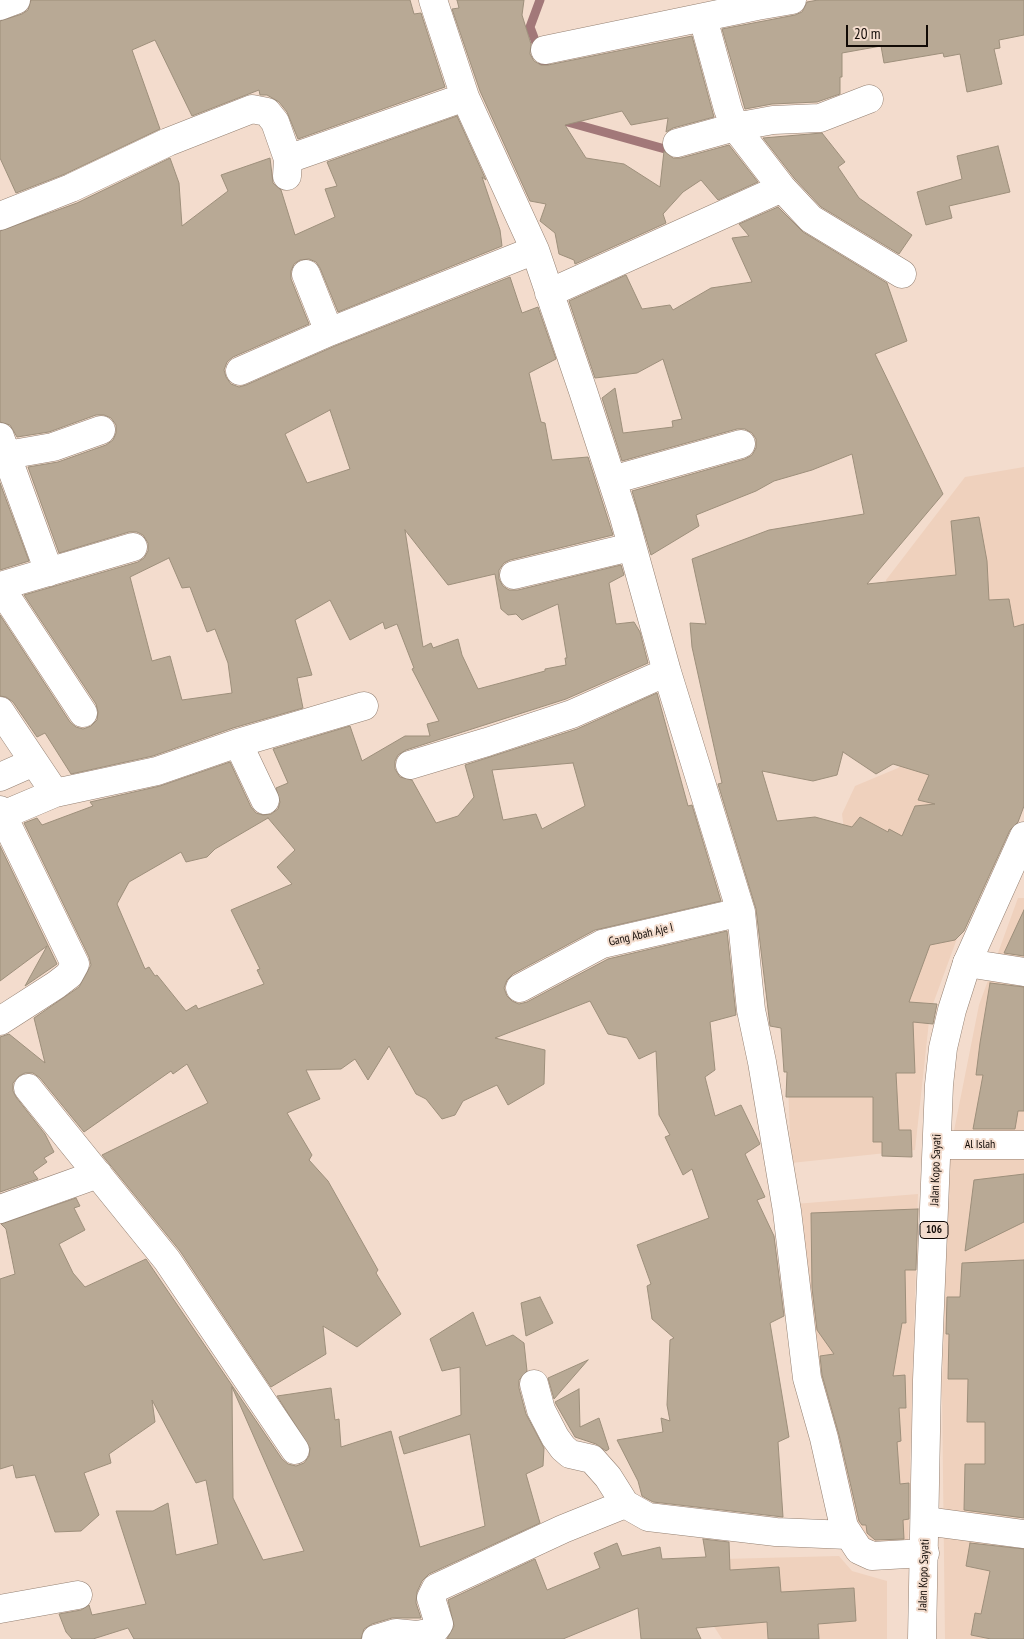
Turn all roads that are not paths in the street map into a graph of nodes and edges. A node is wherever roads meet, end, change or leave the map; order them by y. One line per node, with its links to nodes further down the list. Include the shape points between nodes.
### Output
1 (16, 0): 5 (street)
2 (433, 0): 8 (street)
3 (792, 0): 4 (street)
4 (757, 3): 6 (street)
5 (0, 6)
6 (703, 18): 7 (street); 10 (street)
7 (546, 50)
8 (465, 97): 13 (street, via 287,168 272,116 261,109 252,109); 14 (street)
9 (869, 99): 10 (street, via 820,118)
10 (735, 126): 11 (street); 12 (street)
11 (677, 143)
12 (782, 188): 16 (street, via 811,219); 17 (street)
13 (0, 216)
14 (535, 250): 17 (street); 18 (street)
15 (306, 274): 18 (street)
16 (902, 274)
17 (549, 293): 23 (street)
18 (329, 332): 19 (street)
19 (240, 371)
20 (101, 430): 22 (street, via 53,447)
21 (741, 444): 23 (street)
22 (3, 446): 26 (street)
23 (612, 480): 25 (street)
24 (133, 547): 26 (street)
25 (631, 547): 27 (street); 29 (street)
26 (49, 572): 28 (street)
27 (514, 575)
28 (0, 587): 32 (street)
29 (667, 672): 35 (street, via 572,714); 41 (street)
30 (364, 706): 33 (street)
31 (0, 711): 34 (street)
32 (83, 713)
33 (238, 743): 37 (street, via 157,771); 38 (street)
34 (34, 762): 36 (street); 37 (street)
35 (410, 765)
36 (0, 777)
37 (55, 792): 39 (street)
38 (265, 800)
39 (2, 813): 45 (street, via 75,964 69,975 56,985)
40 (1024, 836): 42 (street, Jalan Kopo Sayati / 106)
41 (741, 912): 44 (street, Gang Abah Aje I, via 602,944); 56 (street, via 751,1010 788,1211 807,1378)
42 (967, 963): 43 (street); 47 (street, Jalan Kopo Sayati / 106, via 943,1048)
43 (1024, 972)
44 (520, 988)
45 (0, 1021)
46 (28, 1088): 49 (street)
47 (936, 1145): 48 (street, Al Islah); 54 (street, Jalan Kopo Sayati / 106, via 927,1380)
48 (1024, 1145)
49 (98, 1174): 50 (street); 52 (street, via 166,1260)
50 (0, 1209)
51 (534, 1384): 53 (street, via 541,1410 554,1437 570,1454 592,1459)
52 (296, 1450)
53 (626, 1504): 56 (street, via 648,1516 686,1522 776,1532); 60 (street, via 563,1529 436,1588 431,1598 439,1624 433,1632)
54 (926, 1521): 55 (street); 57 (street, Jalan Kopo Sayati / 106)
55 (1024, 1534)
56 (848, 1535): 57 (street, via 859,1550 872,1556)
57 (925, 1553): 62 (street, Jalan Kopo Sayati / 106)
58 (78, 1595): 59 (street)
59 (0, 1609)
60 (417, 1637): 61 (street, via 396,1633)
61 (376, 1639)
62 (922, 1639)

